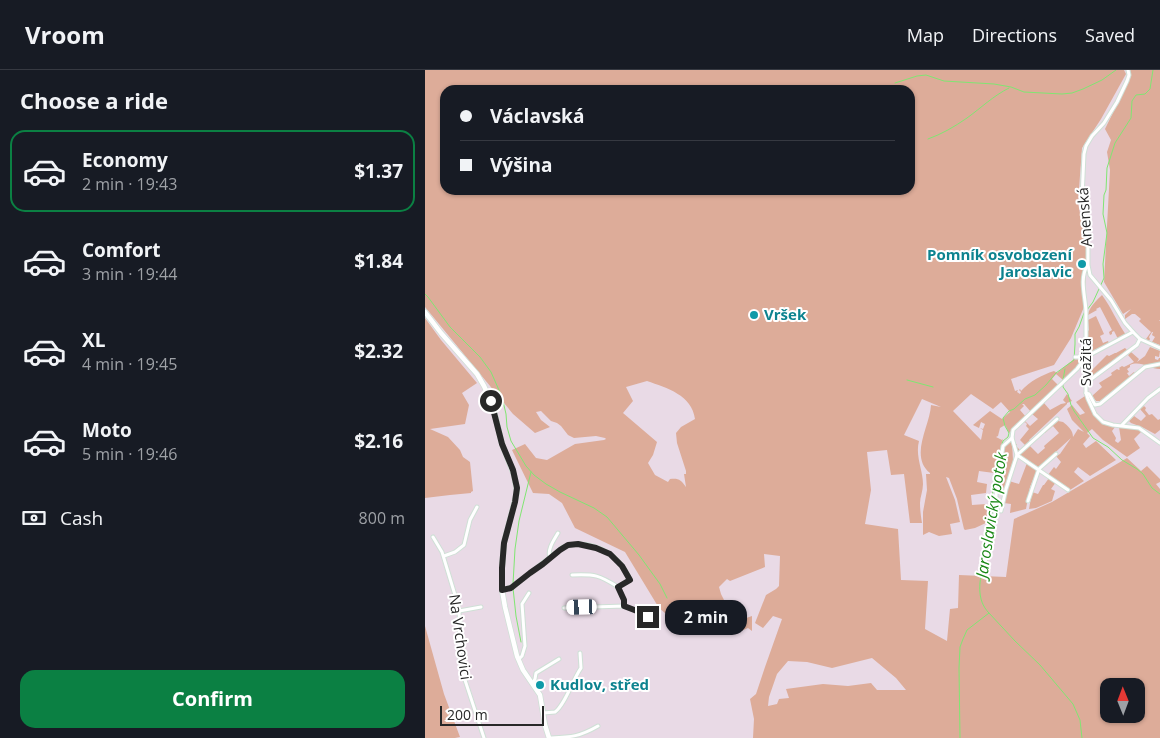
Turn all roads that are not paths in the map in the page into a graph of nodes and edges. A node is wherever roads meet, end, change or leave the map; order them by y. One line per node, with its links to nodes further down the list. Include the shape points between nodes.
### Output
1 (1128, 70): 2 (street, Anenská, via 1127,81 1084,154 1083,198)
2 (1088, 265): 4 (street, Anenská, via 1090,275); 8 (street, Svažitá, via 1083,283)
3 (425, 312): 31 (street, via 482,382 513,470 517,488 504,543)
4 (1133, 332): 5 (street, Anenská); 8 (street)
5 (1140, 340): 6 (street, Anenská); 10 (street)
6 (1160, 348)
7 (1075, 357): 8 (street)
8 (1086, 357): 10 (street, Svažitá); 15 (street, via 1013,430)
9 (1160, 364): 12 (street, via 1145,367 1100,404 1095,405)
10 (1086, 383): 12 (street, Svažitá)
11 (1160, 389): 14 (street)
12 (1086, 393): 14 (street, Svažitá, via 1095,414 1103,422)
13 (1057, 419): 18 (street)
14 (1122, 426): 16 (street, Svažitá, via 1139,428)
15 (1012, 438): 18 (street); 28 (street, via 1003,446 996,511)
16 (1160, 443)
17 (1056, 454): 19 (street)
18 (1017, 455): 19 (street); 23 (street)
19 (1039, 469): 20 (street); 21 (street)
20 (1068, 490)
21 (1028, 501)
22 (477, 507): 26 (street, via 470,520 465,545)
23 (1001, 511)
24 (558, 532): 27 (street, via 549,552)
25 (433, 537): 26 (street, Na Vrchovici)
26 (443, 556): 36 (street, Na Vrchovici)
27 (550, 558): 30 (street, via 563,547 573,544 585,544 604,551 618,561 630,580); 31 (street, via 511,588)
28 (985, 564)
29 (573, 575): 30 (street, via 601,576)
30 (618, 587): 33 (street)
31 (502, 590): 40 (street)
32 (529, 593): 40 (street, via 522,604 525,646)
33 (624, 606): 35 (street); 37 (street)
34 (481, 607): 36 (street)
35 (564, 608)
36 (459, 611): 44 (street, Na Vrchovici, via 463,677)
37 (648, 617)
38 (580, 653): 42 (street, via 581,668 559,710)
39 (559, 659): 41 (street, via 536,673)
40 (518, 660): 41 (street)
41 (533, 683): 42 (street, via 540,695)
42 (543, 714): 45 (street)
43 (598, 726): 45 (street, via 578,736)
44 (484, 738)
45 (549, 738)

